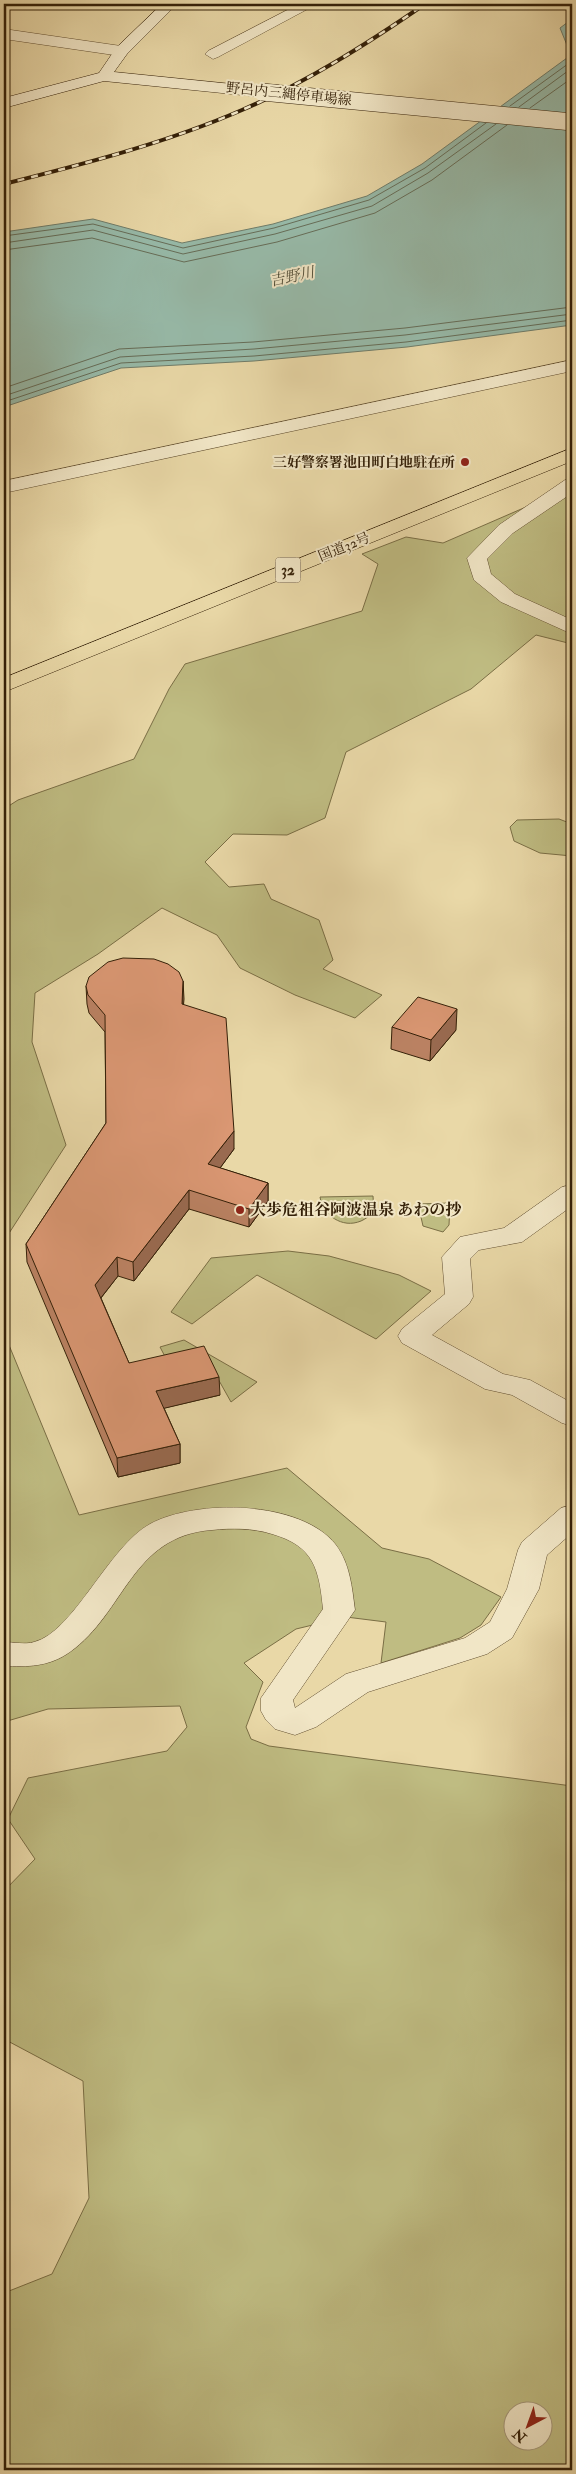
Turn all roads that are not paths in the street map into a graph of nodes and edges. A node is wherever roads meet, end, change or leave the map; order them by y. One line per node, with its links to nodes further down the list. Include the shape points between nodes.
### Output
1 (170, 4): 4 (street)
2 (310, 4): 5 (street)
3 (4, 34): 4 (street)
4 (122, 51): 6 (street)
5 (213, 54)
6 (104, 76): 7 (street); 8 (street, 野呂内三縄停車場線, bridge)
7 (4, 102)
8 (572, 122)
9 (572, 365): 12 (street)
10 (572, 454): 14 (highway, 国道32号 / 32)
11 (572, 484): 13 (street, via 506,529 477,558 481,576 508,598)
12 (4, 487)
13 (572, 628)
14 (4, 686)
15 (572, 1193): 16 (street, via 512,1236 470,1243 456,1257 458,1297 412,1336 495,1382 520,1387)
16 (572, 1416)
17 (572, 1516): 18 (street, via 532,1550 523,1589 501,1630 476,1646 357,1683 295,1723 286,1720 278,1711 276,1698 340,1610 336,1577 324,1552 304,1534 270,1521 196,1521 161,1531 138,1550 67,1638 41,1653)
18 (4, 1654)

